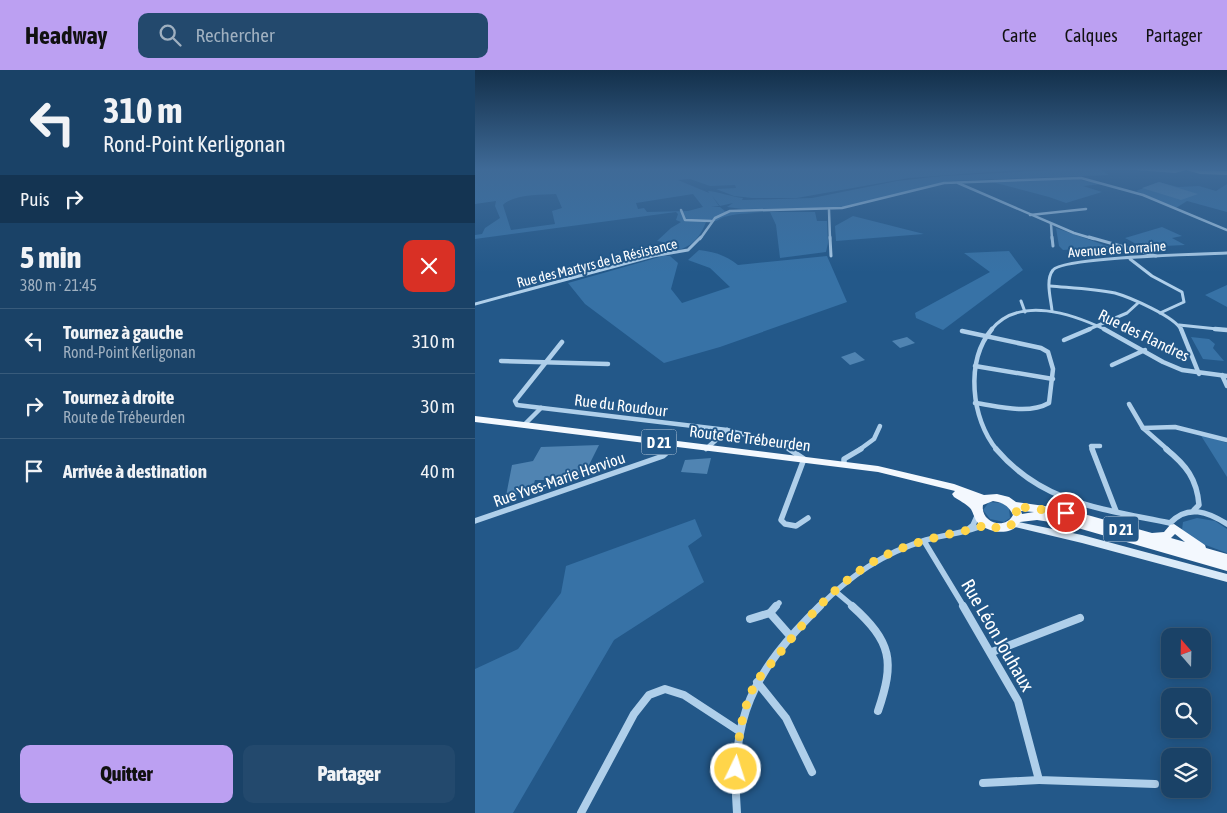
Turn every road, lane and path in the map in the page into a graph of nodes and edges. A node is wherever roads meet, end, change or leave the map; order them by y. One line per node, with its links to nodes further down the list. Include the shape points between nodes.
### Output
1 (870, 203): 6 (street)
2 (1004, 203): 7 (street)
3 (1161, 203): 10 (street)
4 (1086, 209): 7 (street)
5 (681, 210): 8 (street, via 685,220)
6 (829, 210): 8 (street, via 736,210); 14 (street)
7 (1030, 215): 9 (street)
8 (711, 221): 21 (street, Rue des Martyrs de la Résistance, via 697,243 688,250 653,256)
9 (1051, 224): 11 (street); 12 (street)
10 (1227, 230)
11 (1053, 246)
12 (1145, 253): 15 (street); 16 (street)
13 (1227, 253): 15 (street, Avenue de Lorraine)
14 (831, 256)
15 (1161, 257): 16 (street, Avenue de Lorraine)
16 (1149, 258): 17 (street, Avenue de Lorraine)
17 (1129, 259): 18 (street, Avenue de Lorraine, via 1061,264 1050,272); 24 (street, via 1182,292 1184,302)
18 (1050, 286): 20 (street, via 1103,291); 22 (street, Avenue de Lorraine)
19 (1021, 301): 23 (street)
20 (1138, 303): 24 (street); 25 (street, via 1127,313)
21 (475, 304)
22 (1052, 311): 23 (street, Rue des Flandres); 25 (street, Rue des Flandres)
23 (1025, 312): 29 (street, Rue des Flandres, via 1004,319 989,329)
24 (1161, 313): 26 (street)
25 (1097, 325): 30 (street); 32 (street, Rue des Flandres)
26 (1179, 325): 27 (street); 38 (street)
27 (1227, 330)
28 (962, 331): 29 (street)
29 (986, 336): 37 (street); 40 (street, via 1048,352)
30 (1063, 340)
31 (563, 342): 34 (street, Rue du Roudour)
32 (1145, 350): 36 (street); 38 (street, Rue des Flandres, via 1182,370)
33 (501, 361): 34 (street)
34 (546, 362): 35 (street); 44 (street, Rue du Roudour, via 515,401 517,405)
35 (608, 364)
36 (1112, 365)
37 (975, 366): 40 (street); 42 (street)
38 (1199, 374): 39 (street, Rue des Flandres)
39 (1225, 376): 41 (street)
40 (1053, 379): 42 (street, via 1049,403 1045,407)
41 (1227, 386)
42 (975, 403): 60 (street, via 999,456 1022,477 1050,493)
43 (1129, 404): 48 (street)
44 (541, 408): 46 (street); 49 (street, Rue du Roudour)
45 (475, 419): 46 (main road, Route de Trébeurden / D 21)
46 (524, 425): 51 (main road, Route de Trébeurden / D 21)
47 (880, 426): 55 (street, via 874,439 844,460)
48 (1143, 428): 50 (street, via 1155,425 1196,429); 58 (street, via 1181,459 1186,467 1200,491 1199,506)
49 (727, 430): 53 (street); 54 (street, Rue du Roudour, via 784,448)
50 (1227, 440)
51 (677, 444): 53 (main road, Route de Trébeurden / D 21); 62 (street, Rue Yves-Marie Herviou, via 663,456)
52 (1100, 446): 60 (street, via 1091,446)
53 (706, 449): 54 (main road, Route de Trébeurden / D 21)
54 (804, 459): 55 (main road, Route de Trébeurden / D 21); 61 (street, via 781,520 796,526)
55 (844, 464): 56 (main road, Route de Trébeurden / D 21, via 911,476 954,487); 59 (main road, Route de Trébeurden / D 21, via 949,490 965,498)
56 (983, 499): 57 (main road, via 1001,498); 59 (main road)
57 (1015, 506): 63 (main road); 68 (main road, D 21, via 1066,513)
58 (1194, 510): 65 (street, via 1204,511); 66 (street, via 1173,518)
59 (977, 511): 64 (main road); 67 (street, via 973,524)
60 (1116, 511): 66 (street)
61 (808, 518)
62 (475, 521)
63 (1016, 521): 64 (main road, via 1003,528); 71 (main road, D 21, via 1037,516 1064,520); 72 (main road)
64 (986, 524): 67 (street)
65 (1227, 524)
66 (1172, 525): 68 (main road, via 1166,536); 70 (main road, via 1201,548)
67 (967, 530): 69 (street)
68 (1141, 534): 70 (main road, D 21)
69 (924, 541): 73 (street, via 879,559); 79 (street, Rue Léon Jouhaux)
70 (1227, 558)
71 (1227, 566)
72 (1227, 578)
73 (835, 591): 78 (street); 81 (street, via 867,619 886,647 889,672)
74 (779, 603): 75 (street)
75 (770, 613): 77 (street); 78 (street)
76 (1080, 618): 79 (street)
77 (750, 619)
78 (792, 638): 80 (street)
79 (992, 652): 84 (street, Rue Léon Jouhaux, via 1018,701)
80 (757, 682): 82 (street); 83 (street, via 786,718)
81 (878, 711)
82 (739, 731): 87 (street, via 684,695 665,689 649,695 634,714); 88 (street, via 735,788)
83 (812, 772)
84 (1039, 780): 85 (street); 86 (street)
85 (983, 783)
86 (1155, 784)
87 (581, 813)
88 (737, 813)

